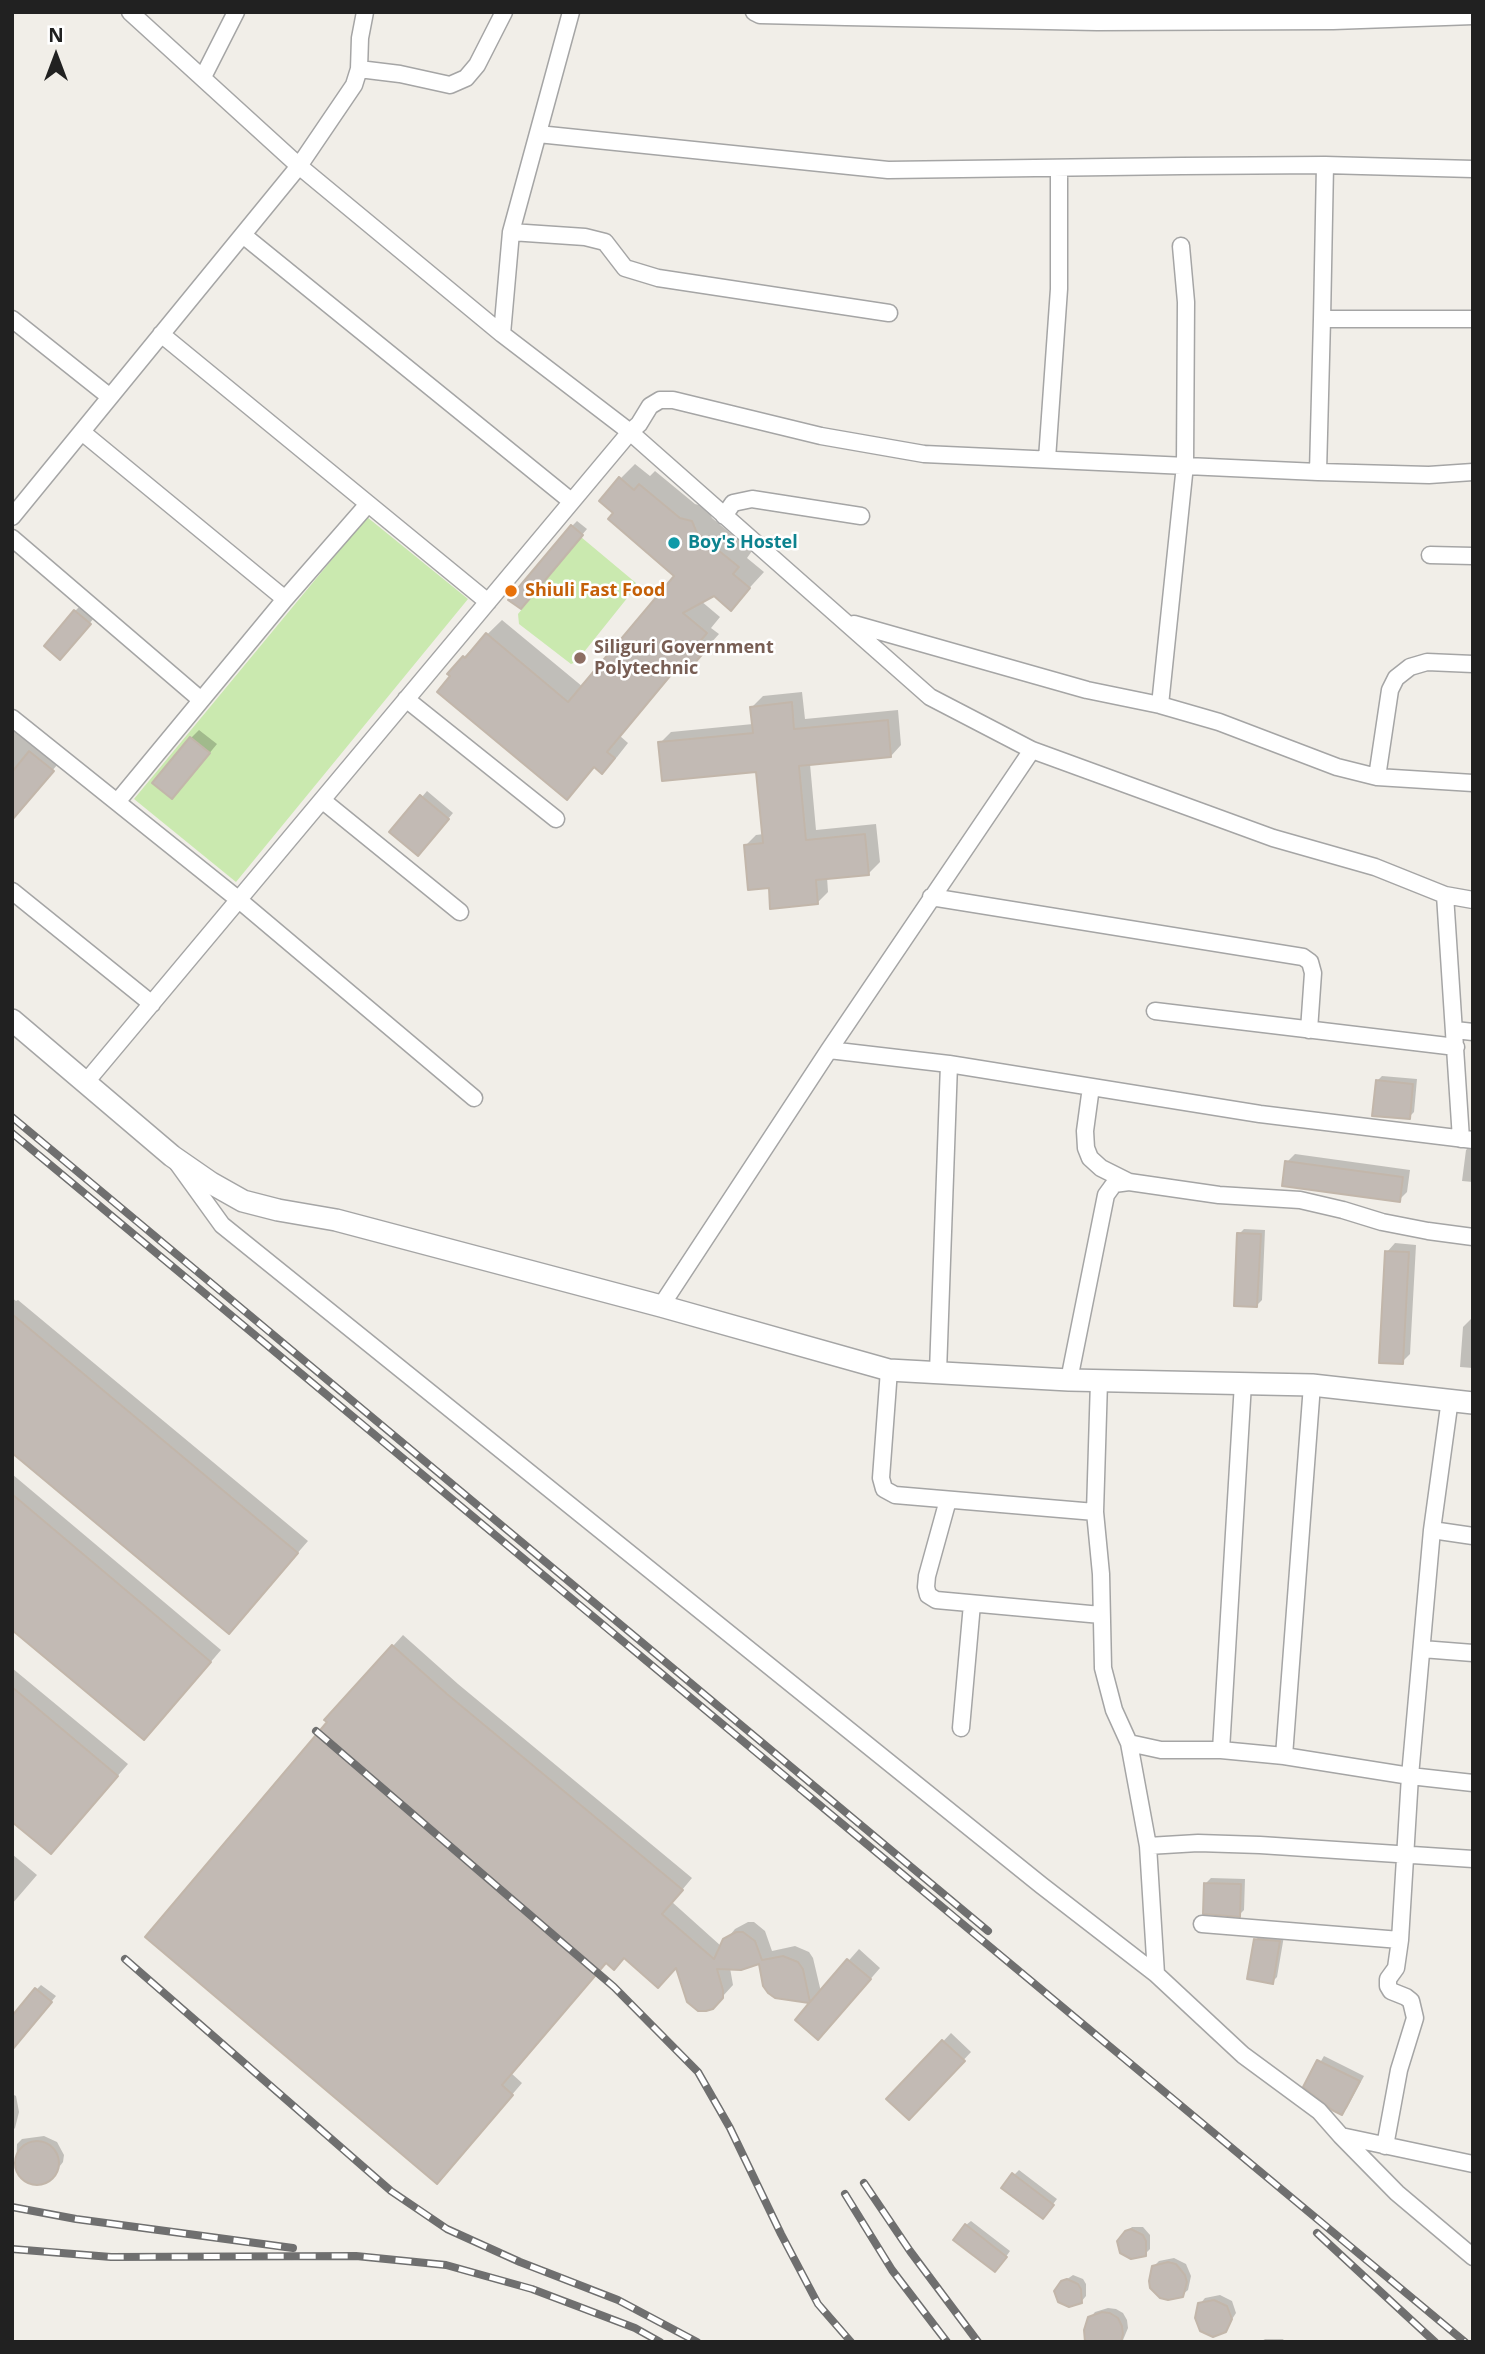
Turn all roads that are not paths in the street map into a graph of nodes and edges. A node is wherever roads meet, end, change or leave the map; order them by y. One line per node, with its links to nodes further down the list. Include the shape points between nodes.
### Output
1 (130, 12): 10 (street)
2 (236, 12): 10 (street)
3 (365, 12): 9 (street)
4 (504, 12): 9 (street, via 477,65 466,78 450,85)
5 (571, 12): 11 (street)
6 (754, 12): 7 (street)
7 (846, 15): 8 (street, via 1125,22)
8 (1473, 16)
9 (359, 69): 13 (street, via 354,85)
10 (202, 77): 13 (street)
11 (538, 134): 14 (street, via 888,170); 16 (street)
12 (1325, 165): 14 (street); 15 (street); 22 (street)
13 (299, 166): 17 (street); 24 (street)
14 (1059, 169): 28 (street, via 1059,289)
15 (1473, 169)
16 (511, 232): 19 (street, via 605,242 625,268 658,278); 24 (street)
17 (243, 234): 23 (street); 33 (street)
18 (1181, 246): 29 (street, via 1186,302)
19 (889, 313)
20 (12, 319): 25 (street)
21 (1473, 319): 22 (street)
22 (1322, 320): 30 (street)
23 (162, 334): 25 (street); 32 (street)
24 (502, 334): 27 (street)
25 (110, 397): 26 (street)
26 (82, 432): 36 (street); 40 (street)
27 (630, 432): 28 (street, via 650,406 673,400 821,436 924,454); 33 (street); 34 (street)
28 (1047, 459): 29 (street)
29 (1185, 465): 30 (street); 46 (street)
30 (1318, 472): 31 (street)
31 (1473, 472)
32 (368, 504): 40 (street); 41 (street)
33 (572, 508): 41 (street)
34 (724, 516): 35 (street, via 733,503 752,499); 42 (street)
35 (861, 516)
36 (12, 517)
37 (12, 538): 45 (street)
38 (1430, 555): 39 (street)
39 (1473, 556)
40 (285, 599): 45 (street)
41 (487, 610): 44 (street)
42 (848, 623): 46 (street, via 1087,690); 48 (street, via 930,696)
43 (1473, 664): 49 (street, via 1427,662 1409,667 1396,678 1390,690)
44 (407, 699): 51 (street); 53 (street)
45 (201, 700): 52 (street)
46 (1160, 705): 49 (street)
47 (12, 718): 52 (street)
48 (1032, 750): 55 (street); 56 (street)
49 (1377, 777): 50 (street)
50 (1473, 783)
51 (322, 800): 57 (street); 59 (street)
52 (117, 802): 57 (street)
53 (556, 819)
54 (12, 891): 60 (street)
55 (1445, 895): 58 (street); 64 (street)
56 (930, 897): 63 (street, via 1303,957 1313,973); 67 (street)
57 (239, 900): 60 (street); 71 (street)
58 (1473, 900)
59 (460, 912)
60 (152, 1004): 69 (street)
61 (1155, 1011): 63 (street)
62 (12, 1020): 69 (street)
63 (1309, 1030): 66 (street)
64 (1455, 1030): 65 (street); 66 (street)
65 (1473, 1032)
66 (1456, 1047): 72 (street)
67 (829, 1050): 68 (street); 76 (street)
68 (949, 1064): 70 (street); 78 (street)
69 (86, 1082): 73 (street)
70 (1091, 1087): 72 (street, via 1260,1114); 74 (street, via 1085,1131 1090,1158)
71 (474, 1098)
72 (1467, 1139)
73 (172, 1156): 76 (street, via 243,1200 336,1220); 104 (street, via 222,1225)
74 (1129, 1182): 75 (street, via 1219,1195 1300,1200 1382,1222); 79 (street, via 1114,1184 1106,1195)
75 (1473, 1237)
76 (662, 1307): 77 (street)
77 (889, 1370): 78 (street); 85 (street, via 880,1478 884,1489 895,1495)
78 (938, 1372): 79 (street)
79 (1069, 1380): 80 (street)
80 (1099, 1381): 81 (street); 86 (street)
81 (1243, 1383): 82 (street); 95 (street)
82 (1312, 1385): 83 (street); 96 (street)
83 (1450, 1399): 84 (street); 87 (street)
84 (1473, 1403)
85 (948, 1500): 86 (street); 89 (street, via 926,1587 936,1600)
86 (1095, 1512): 90 (street)
87 (1432, 1530): 88 (street); 91 (street)
88 (1473, 1536)
89 (972, 1604): 90 (street); 93 (street)
90 (1101, 1615): 94 (street, via 1103,1668)
91 (1422, 1649): 92 (street); 97 (street)
92 (1473, 1653)
93 (961, 1728)
94 (1129, 1743): 95 (street, via 1161,1750); 99 (street)
95 (1221, 1750): 96 (street)
96 (1284, 1756): 97 (street)
97 (1410, 1776): 98 (street); 100 (street)
98 (1473, 1783)
99 (1148, 1846): 100 (street, via 1198,1843); 104 (street)
100 (1405, 1854): 101 (street); 103 (street)
101 (1473, 1859)
102 (1202, 1924): 103 (street)
103 (1400, 1940): 106 (street, via 1388,1986 1411,2001 1415,2018 1399,2070)
104 (1156, 1974): 105 (street, via 1243,2055 1319,2111)
105 (1341, 2136): 106 (street); 108 (street)
106 (1385, 2146): 107 (street)
107 (1473, 2164)
108 (1473, 2258)

